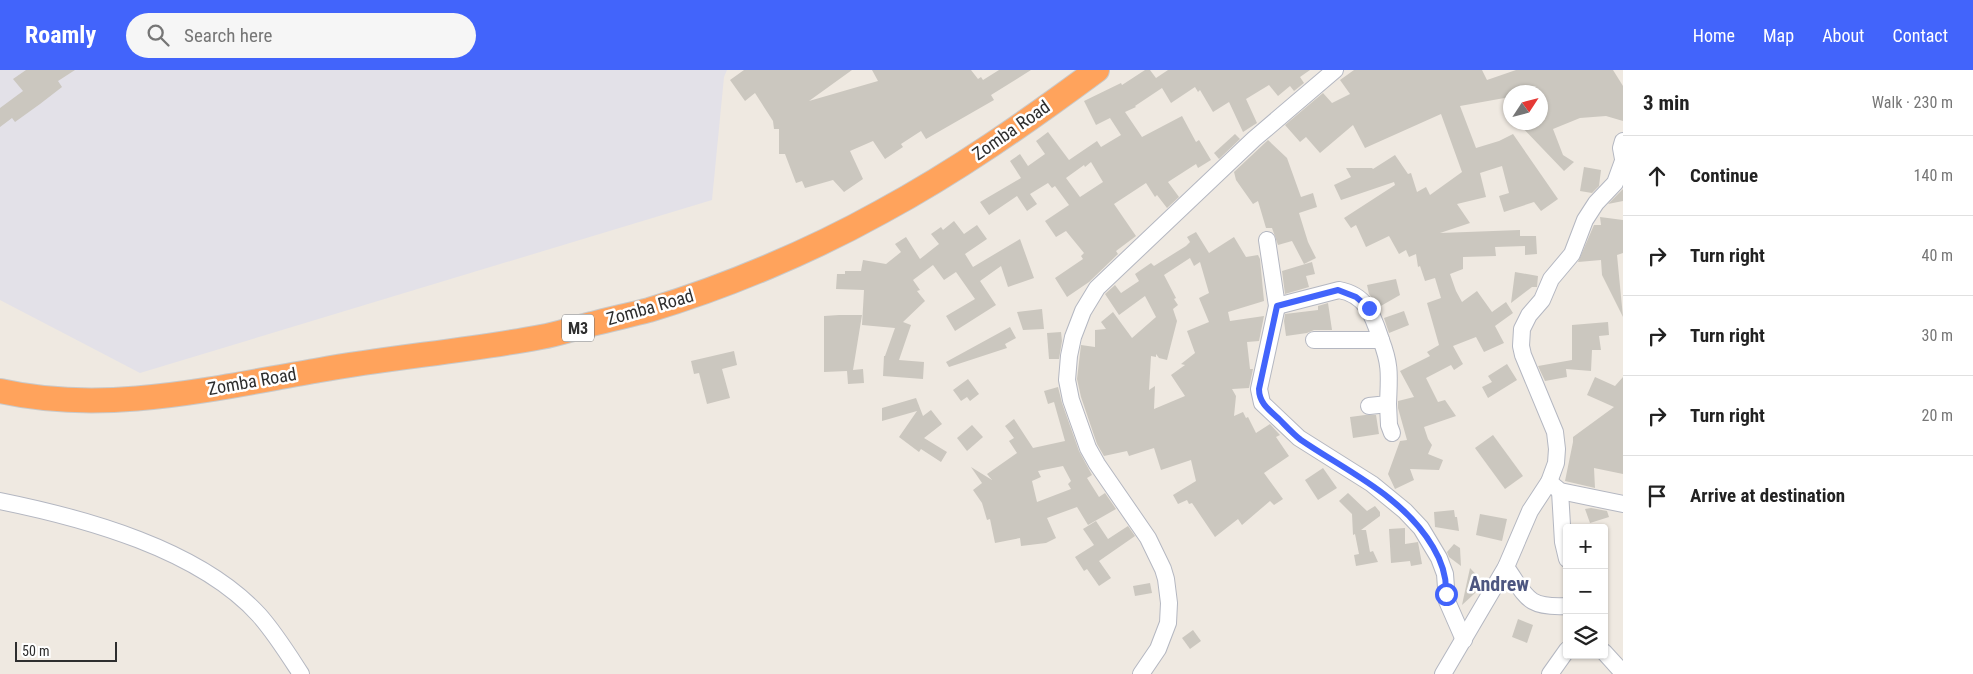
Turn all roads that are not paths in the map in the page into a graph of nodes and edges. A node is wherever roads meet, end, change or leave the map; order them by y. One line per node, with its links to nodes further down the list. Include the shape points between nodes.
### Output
1 (1097, 70): 9 (highway, Zomba Road / M3, via 978,154 879,214 732,281 650,310 542,337 153,398 75,401)
2 (1335, 70): 24 (street, via 1254,139 1098,288 1083,311 1074,336 1067,380 1083,435 1097,464 1148,538 1167,585 1168,624 1158,649)
3 (1623, 141): 4 (street)
4 (1623, 160): 13 (street, via 1615,183 1585,220 1572,254 1551,279 1542,300 1522,329 1520,346 1555,432 1558,449)
5 (1267, 240): 6 (street)
6 (1277, 306): 8 (street, via 1343,291 1369,308); 19 (street, via 1259,389 1262,403 1299,438 1372,484 1421,528 1439,558 1445,574 1447,601)
7 (1314, 340): 8 (street)
8 (1381, 340): 10 (street, via 1390,374)
9 (0, 391)
10 (1388, 404): 11 (street); 12 (street)
11 (1369, 406)
12 (1392, 433)
13 (1555, 486): 15 (street); 16 (street); 17 (street, via 1530,511)
14 (0, 501): 23 (street, via 105,528 203,571 258,614)
15 (1621, 501)
16 (1563, 542)
17 (1506, 567): 18 (street, via 1527,598 1547,607); 19 (street)
18 (1563, 606)
19 (1464, 640): 25 (street)
20 (1563, 656): 26 (street)
21 (1608, 656): 22 (street)
22 (1623, 673)
23 (301, 674)
24 (1141, 674)
25 (1443, 674)
26 (1550, 674)

